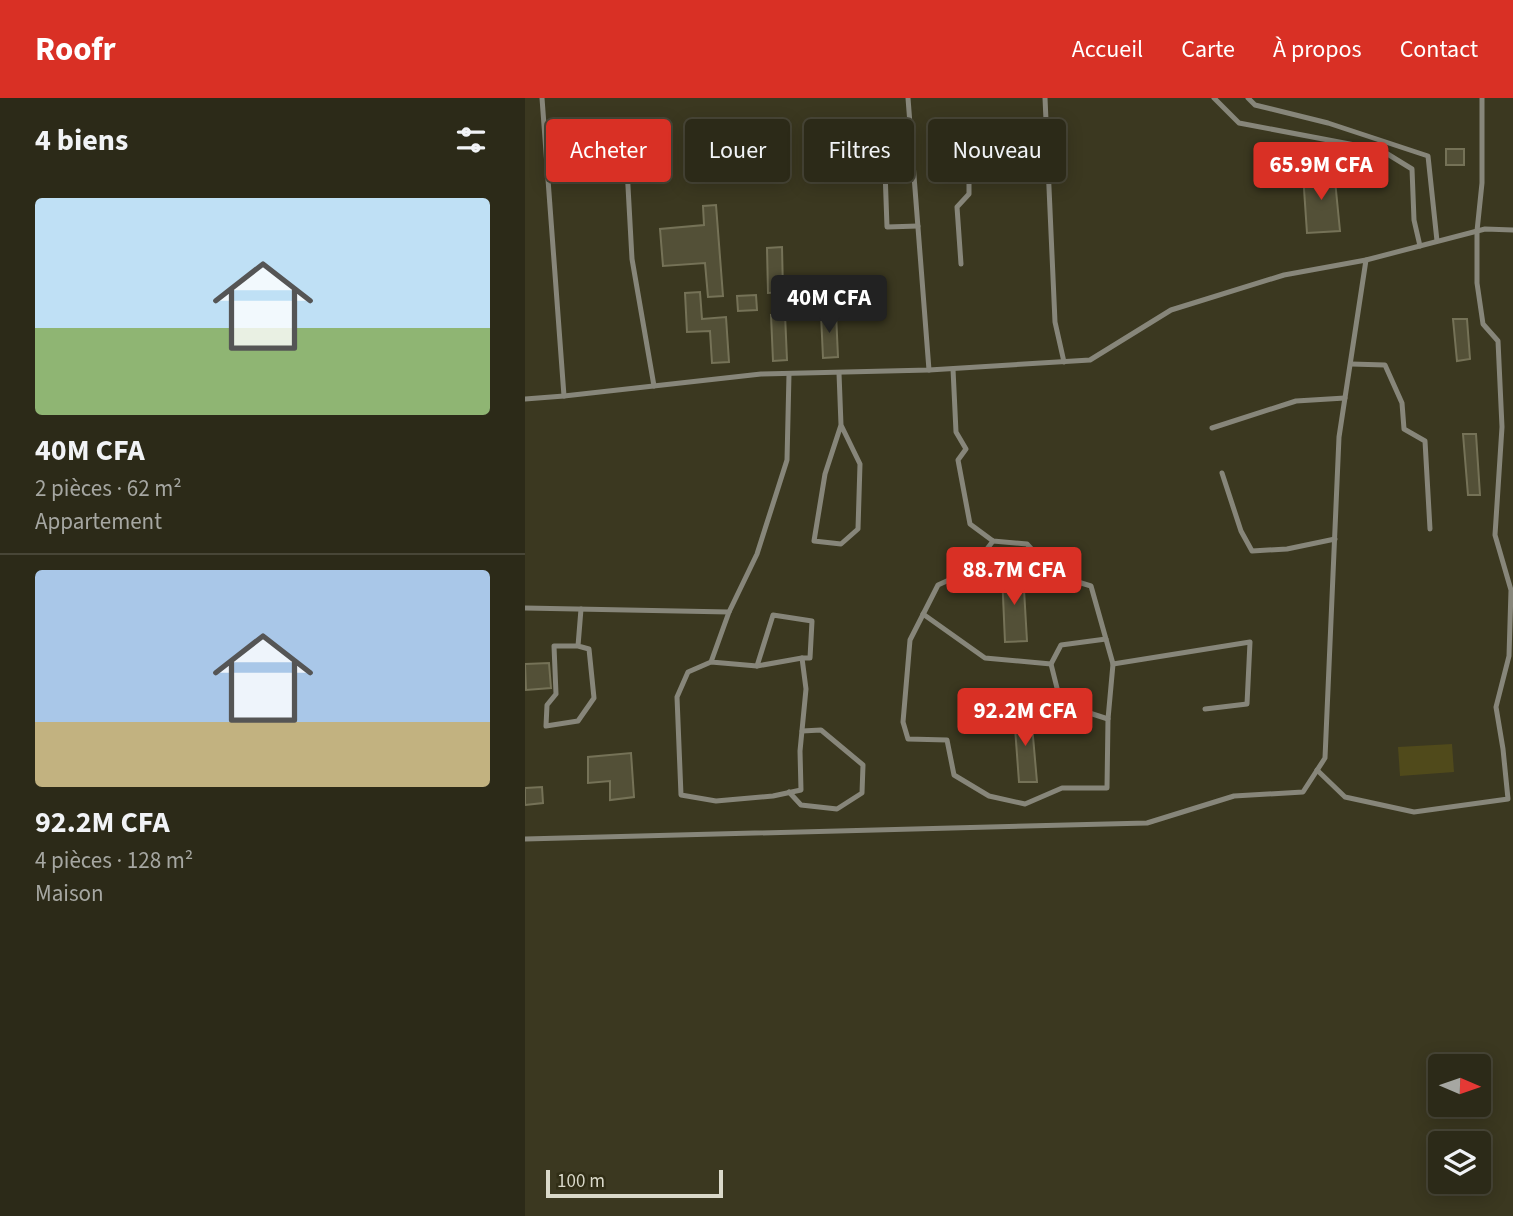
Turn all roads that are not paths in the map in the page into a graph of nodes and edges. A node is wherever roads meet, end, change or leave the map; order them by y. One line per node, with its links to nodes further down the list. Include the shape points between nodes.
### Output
1 (542, 98): 26 (lane)
2 (908, 98): 12 (lane)
3 (1045, 98): 7 (lane)
4 (1214, 98): 16 (lane, via 1239,123 1381,150 1412,169)
5 (1248, 98): 15 (lane, via 1255,106 1328,122 1428,156)
6 (1482, 98): 14 (lane)
7 (1046, 119)
8 (628, 182): 25 (lane, via 632,259)
9 (885, 182): 12 (lane, via 887,228)
10 (969, 182): 18 (lane, via 969,194 957,207)
11 (1049, 182): 19 (lane, via 1055,322)
12 (918, 226): 22 (lane)
13 (1513, 230): 14 (lane)
14 (1477, 231): 15 (lane); 49 (lane, via 1483,324 1498,341 1502,427 1495,535 1511,590 1509,656 1496,707 1508,799 1414,812 1345,797)
15 (1437, 242): 16 (lane)
16 (1420, 246): 17 (lane)
17 (1366, 260): 19 (lane, via 1284,275 1171,310 1090,360); 20 (lane)
18 (961, 264)
19 (1064, 362): 21 (lane)
20 (1350, 364): 27 (lane); 32 (lane, via 1385,365 1402,403 1403,429 1425,441)
21 (953, 369): 22 (lane); 34 (lane, via 955,432 966,449 958,460 970,524)
22 (929, 370): 23 (lane)
23 (839, 373): 24 (lane); 29 (lane)
24 (789, 374): 25 (lane); 37 (lane, via 787,460 757,554)
25 (654, 386): 26 (lane)
26 (564, 396): 28 (lane)
27 (1345, 398): 30 (lane, via 1296,401); 33 (lane)
28 (525, 399)
29 (841, 425): 29 (lane, via 825,474 814,541 841,544 859,529 860,464)
30 (1212, 428)
31 (1222, 473): 33 (lane, via 1252,551)
32 (1430, 529)
33 (1335, 539): 49 (lane, via 1325,758)
34 (993, 541): 38 (lane, via 971,570 938,585); 39 (lane, via 1027,544 1055,576 1091,586)
35 (525, 608): 36 (lane)
36 (581, 609): 37 (lane); 40 (lane)
37 (729, 612): 42 (lane)
38 (923, 614): 43 (lane, via 985,658); 47 (lane, via 910,640 903,722 908,739 947,740 954,775 989,796 1025,804 1062,788 1107,788)
39 (1106, 639): 43 (lane, via 1061,645); 44 (lane)
40 (578, 646): 40 (lane, via 589,649 594,698 578,721 546,726 547,705 556,694 554,646)
41 (802, 658): 45 (lane); 45 (lane, via 810,658 811,621 773,615); 48 (lane, via 806,689)
42 (711, 662): 45 (lane); 50 (lane, via 688,671 677,697 681,795 716,801)
43 (1051, 664): 47 (lane, via 1060,701)
44 (1113, 664): 46 (lane, via 1250,642 1247,704); 47 (lane)
45 (757, 666)
46 (1205, 709)
47 (1108, 719)
48 (802, 732): 50 (lane, via 801,790); 50 (lane, via 821,730 863,765 862,793 837,809 801,805)
49 (1317, 770): 51 (lane, via 1303,792 1234,796 1147,823)
50 (789, 792)
51 (525, 839)

